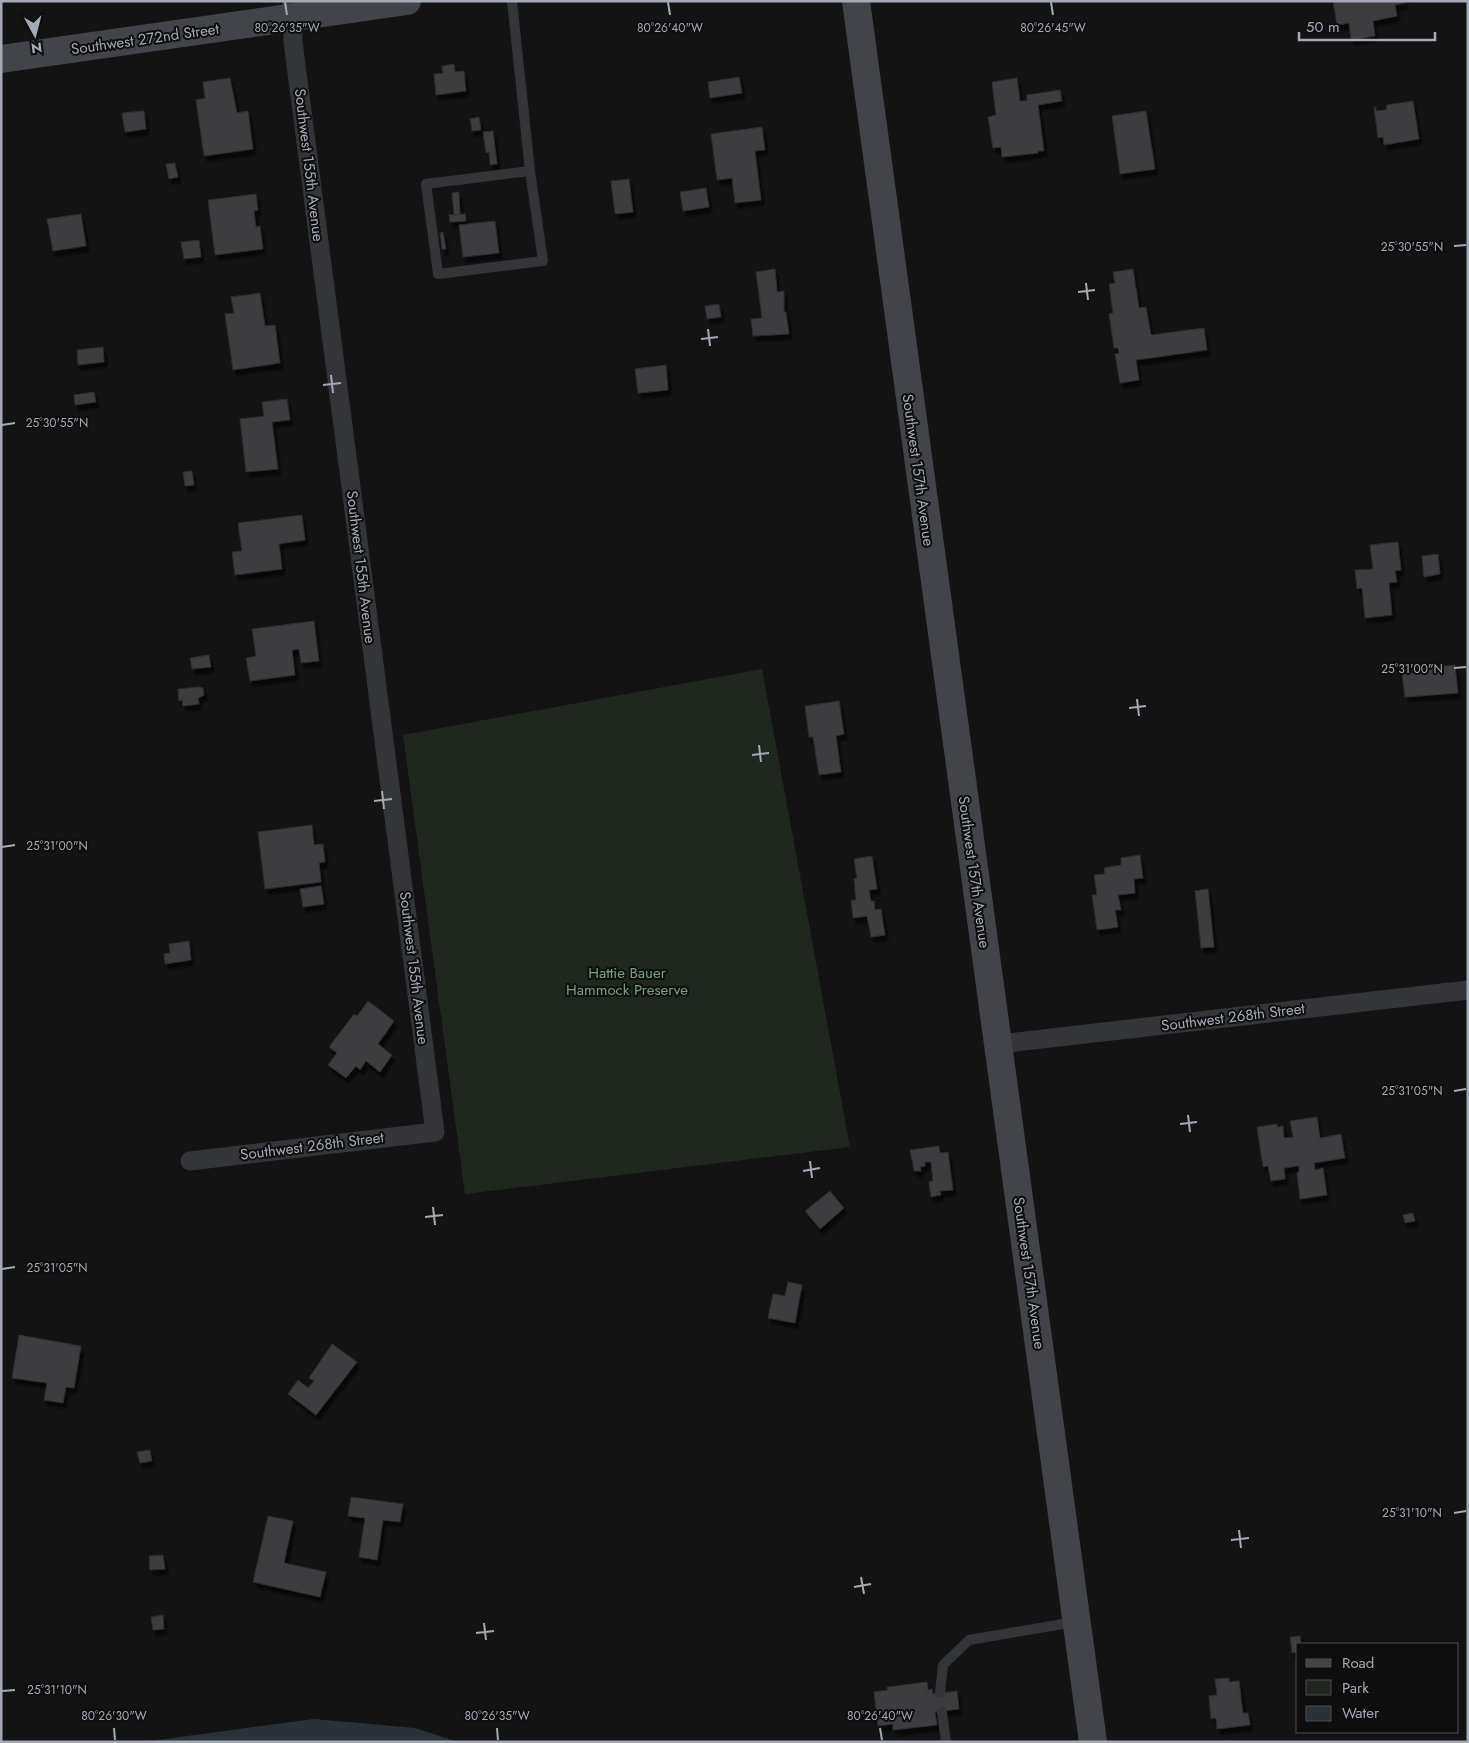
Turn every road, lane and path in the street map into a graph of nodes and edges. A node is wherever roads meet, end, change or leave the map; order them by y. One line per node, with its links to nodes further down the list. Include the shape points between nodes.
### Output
1 (407, 1): 4 (street, Southwest 272nd Street)
2 (512, 1): 6 (lane)
3 (856, 1): 8 (street, Southwest 157th Avenue, via 936,606)
4 (292, 9): 5 (street, Southwest 272nd Street); 9 (street, Southwest 155th Avenue, via 297,72)
5 (1, 59)
6 (530, 171): 6 (lane, via 543,261 438,274 426,184)
7 (1468, 990): 8 (street, Southwest 268th Street)
8 (999, 1044): 11 (street, Southwest 157th Avenue)
9 (435, 1132): 10 (street, Southwest 268th Street)
10 (190, 1161)
11 (1076, 1622): 12 (lane, via 970,1640 943,1665); 15 (street, Southwest 157th Avenue)
12 (940, 1693)
13 (942, 1712): 14 (lane)
14 (946, 1742)
15 (1092, 1742)

